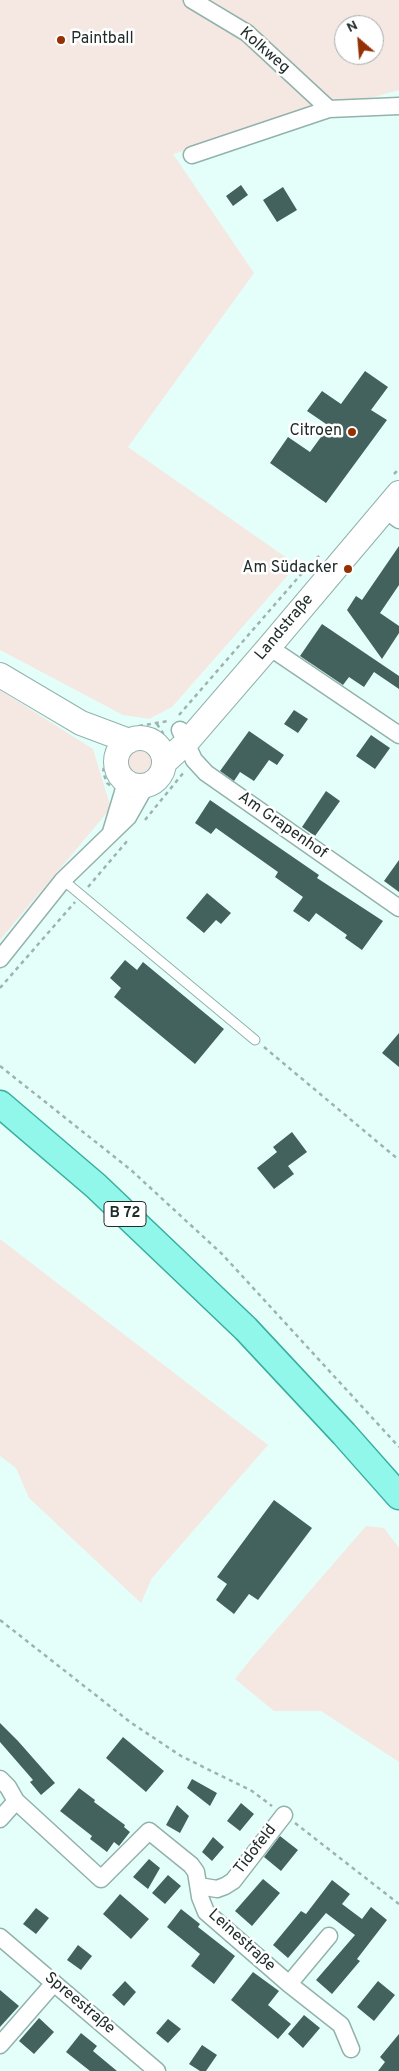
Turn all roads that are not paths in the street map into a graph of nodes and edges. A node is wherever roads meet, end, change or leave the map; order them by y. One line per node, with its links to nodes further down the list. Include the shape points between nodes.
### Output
1 (192, 0): 3 (street, Kolkweg, via 247,34)
2 (399, 106): 3 (street)
3 (329, 109): 4 (street)
4 (192, 155)
5 (394, 500): 6 (street, Landstraße)
6 (269, 647): 8 (street); 9 (street, Landstraße, via 208,716)
7 (0, 676): 10 (street)
8 (399, 735)
9 (183, 736): 11 (street, Landstraße); 14 (street, Am Grapenhof, via 194,760 206,773)
10 (122, 748): 11 (street, via 142,738); 12 (street, via 117,770)
11 (165, 751): 12 (street, via 159,777)
12 (144, 790): 13 (street, via 128,817)
13 (63, 880): 15 (street); 16 (lane)
14 (399, 908)
15 (0, 959)
16 (255, 1040)
17 (0, 1104): 18 (main road, B 72, via 96,1186 246,1328)
18 (399, 1496)
19 (8, 1789): 21 (street); 22 (street, Leinestraße, via 101,1879 149,1831 191,1865)
20 (284, 1815): 22 (street, Tidofeld, via 233,1881 217,1888)
21 (0, 1819)
22 (199, 1886): 26 (street, Leinestraße, via 206,1912)
23 (329, 1936): 26 (street, Leinestraße)
24 (0, 1937): 25 (street, Spreestraße)
25 (54, 1983): 27 (street); 29 (street, Spreestraße)
26 (289, 1984): 28 (street, Leinestraße, via 341,2025)
27 (0, 2045)
28 (351, 2049)
29 (151, 2069)

